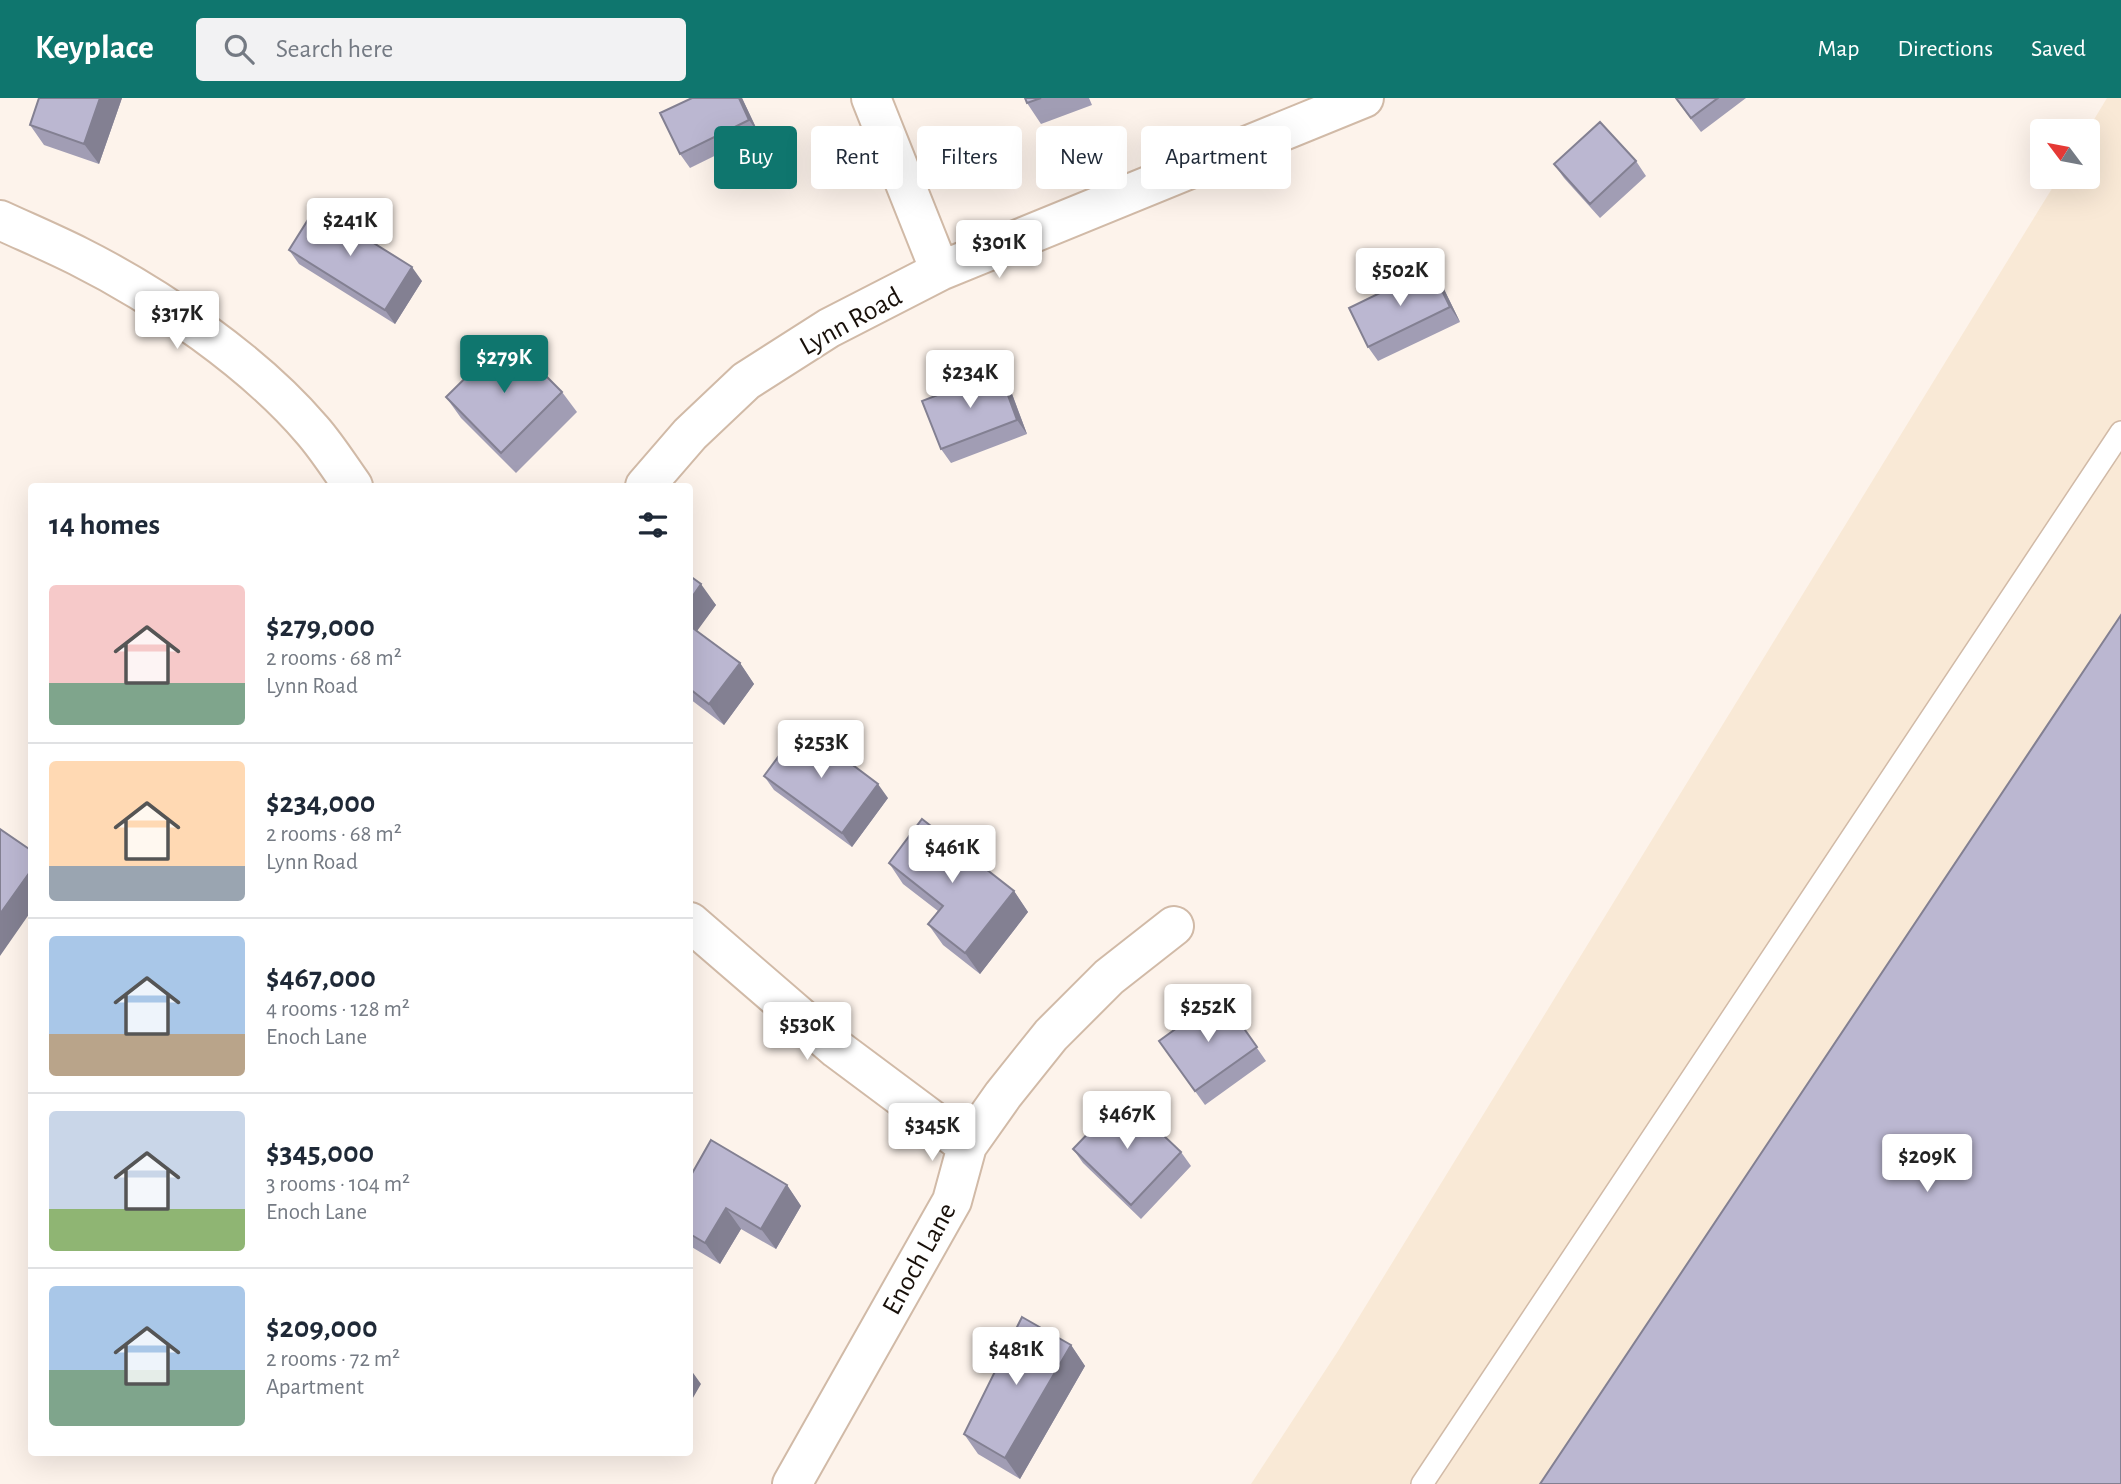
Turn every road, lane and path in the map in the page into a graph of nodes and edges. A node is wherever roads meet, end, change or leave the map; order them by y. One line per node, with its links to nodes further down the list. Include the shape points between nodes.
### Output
1 (871, 98): 4 (street)
2 (1364, 98): 4 (street, Lynn Road)
3 (0, 220): 6 (street, via 79,256 159,302 224,349 272,388 313,431)
4 (940, 271): 7 (street, Lynn Road, via 829,328 746,381 690,434)
5 (2121, 432): 12 (lane)
6 (351, 483)
7 (648, 483)
8 (693, 925): 10 (street, via 836,1049)
9 (1174, 926): 10 (street, Enoch Lane, via 1109,977 1051,1035)
10 (967, 1146): 11 (street, Enoch Lane, via 952,1201)
11 (792, 1484)
12 (1422, 1484)

